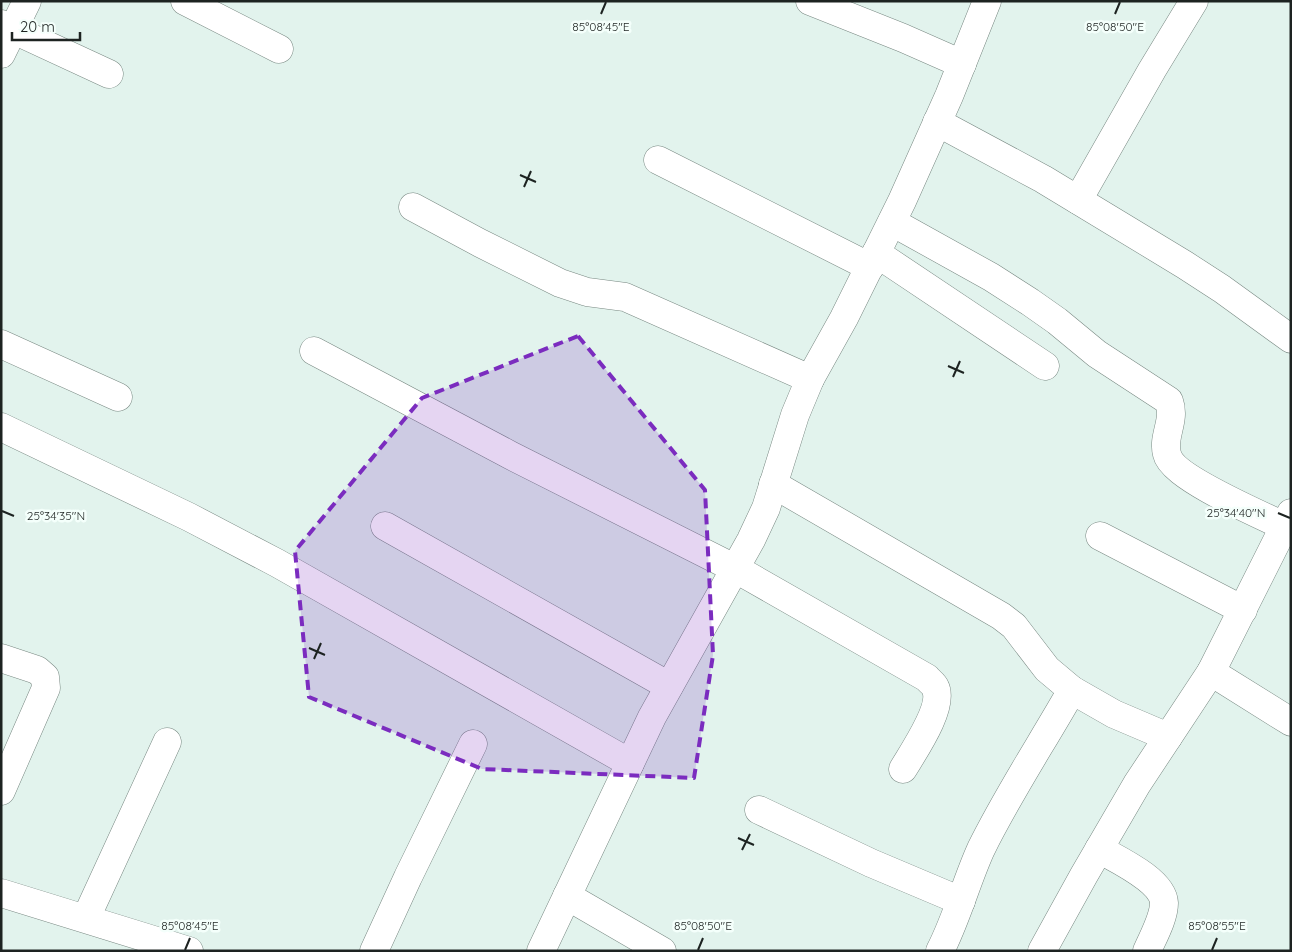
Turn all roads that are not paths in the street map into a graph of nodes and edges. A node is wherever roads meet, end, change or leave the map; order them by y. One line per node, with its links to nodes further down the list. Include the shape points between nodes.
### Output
1 (27, 1): 6 (street)
2 (185, 1): 7 (street)
3 (810, 1): 9 (street)
4 (987, 1): 9 (street)
5 (1194, 1): 13 (street)
6 (7, 27): 8 (street); 10 (street)
7 (279, 49)
8 (1, 54)
9 (962, 64): 11 (street)
10 (109, 74)
11 (937, 122): 13 (street); 15 (street)
12 (658, 160): 16 (street)
13 (1078, 200): 17 (street, via 1207,280)
14 (413, 207): 21 (street, via 560,283 587,292 633,300)
15 (892, 222): 16 (street); 25 (street, via 1030,302 1097,354 1169,401 1172,419 1166,445 1171,464 1199,484)
16 (873, 260): 20 (street); 21 (street)
17 (1291, 339)
18 (1, 344): 22 (street)
19 (314, 351): 28 (street)
20 (1045, 366)
21 (810, 379): 24 (street, via 795,414)
22 (118, 397)
23 (1, 428): 38 (street, via 189,517 277,563)
24 (773, 484): 28 (street, via 766,508); 33 (street, via 1000,616 1014,626 1047,669)
25 (1288, 520): 29 (street)
26 (385, 526): 32 (street)
27 (1100, 536): 29 (street)
28 (736, 569): 32 (street); 39 (street, via 927,678 935,687 937,700 933,714)
29 (1243, 610): 31 (street)
30 (1, 658): 40 (street, via 37,670 45,677 46,688)
31 (1212, 672): 34 (street); 35 (street)
32 (669, 686): 38 (street)
33 (1072, 690): 35 (street, via 1114,714); 45 (street, via 982,848)
34 (1291, 722)
35 (1168, 737): 42 (street)
36 (167, 742): 46 (street)
37 (473, 744): 49 (street)
38 (630, 763): 44 (street)
39 (903, 769)
40 (1, 791)
41 (758, 810): 45 (street, via 870,864)
42 (1099, 849): 53 (street); 54 (street, via 1139,873 1161,891 1164,902 1161,918)
43 (1, 893): 46 (street)
44 (566, 896): 50 (street); 51 (street)
45 (961, 901): 52 (street)
46 (86, 918): 47 (street)
47 (160, 946): 48 (street)
48 (189, 951)
49 (374, 951)
50 (541, 951)
51 (662, 951)
52 (940, 951)
53 (1042, 951)
54 (1147, 951)

